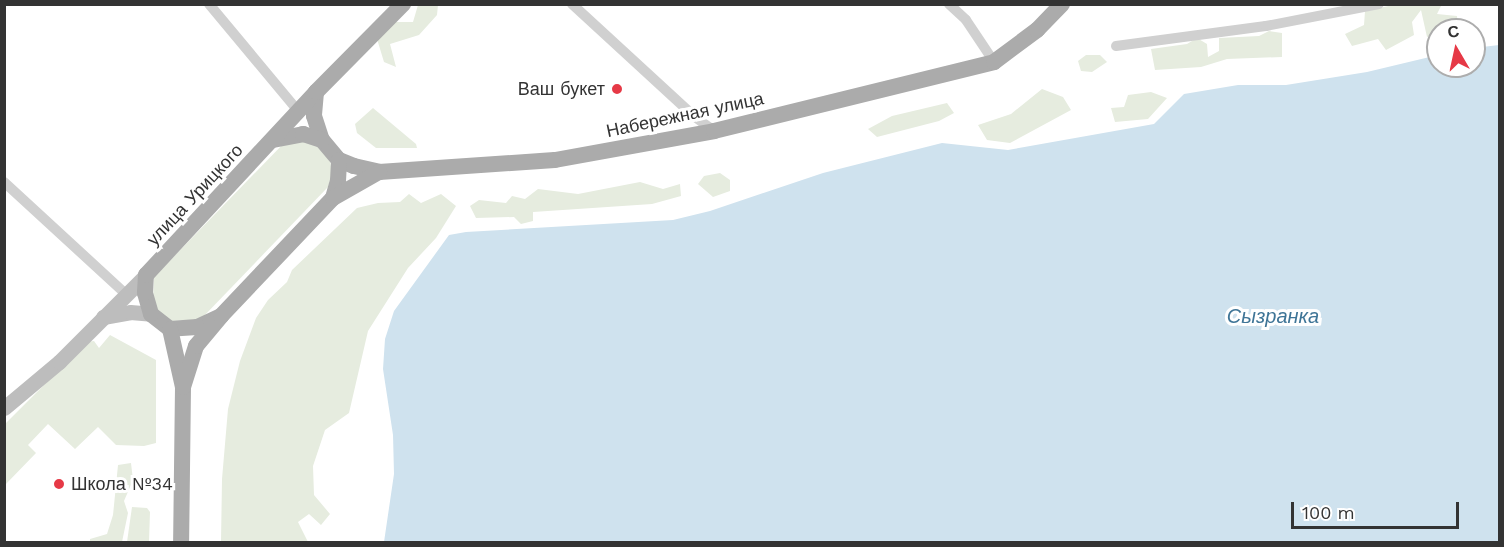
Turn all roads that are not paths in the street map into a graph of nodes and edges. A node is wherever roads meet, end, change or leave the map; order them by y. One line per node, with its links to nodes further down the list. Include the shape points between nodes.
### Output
1 (209, 4): 11 (street)
2 (403, 4): 10 (main road)
3 (572, 4): 12 (street)
4 (949, 4): 9 (street, via 966,20)
5 (1062, 4): 9 (main road)
6 (1379, 4): 7 (street)
7 (1347, 8): 8 (street, via 1266,26)
8 (1116, 46)
9 (994, 62): 12 (main road, Набережная улица)
10 (316, 92): 11 (main road, улица Урицкого); 13 (main road, via 314,116)
11 (299, 112): 14 (main road, улица Урицкого)
12 (714, 131): 16 (main road, Набережная улица, via 555,160)
13 (322, 140): 14 (main road, via 303,134); 15 (main road)
14 (272, 141): 19 (main road, улица Урицкого)
15 (339, 160): 16 (main road); 18 (main road)
16 (379, 172): 18 (main road)
17 (4, 182): 20 (street)
18 (333, 198): 22 (main road)
19 (146, 275): 20 (main road); 21 (main road)
20 (126, 294): 23 (main road)
21 (152, 314): 23 (main road, via 130,312); 24 (main road)
22 (220, 316): 24 (main road, via 196,327); 25 (main road, via 196,346)
23 (103, 318): 26 (main road)
24 (170, 329): 25 (main road)
25 (183, 387): 27 (main road)
26 (4, 408)
27 (181, 543)

